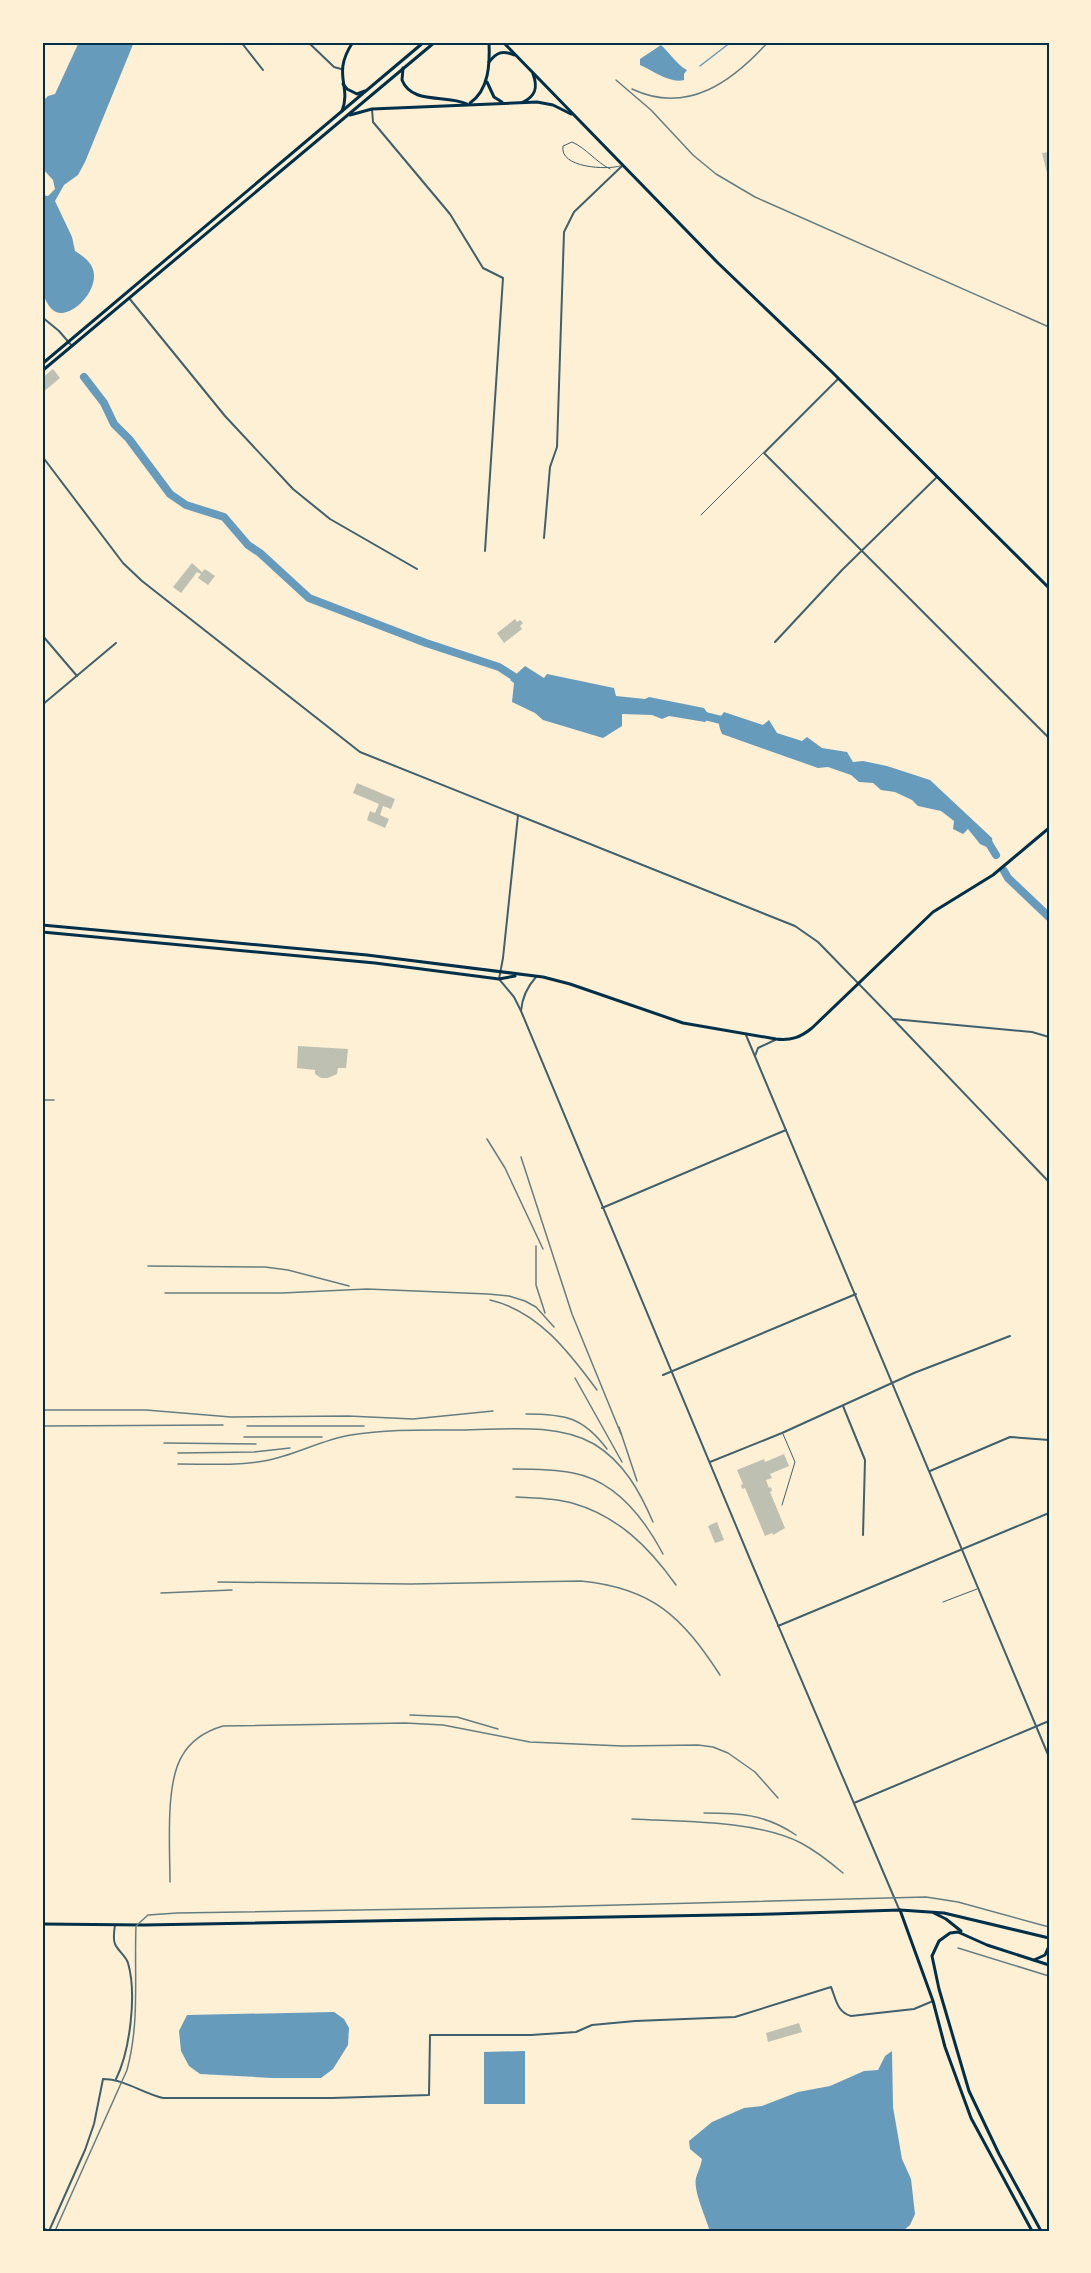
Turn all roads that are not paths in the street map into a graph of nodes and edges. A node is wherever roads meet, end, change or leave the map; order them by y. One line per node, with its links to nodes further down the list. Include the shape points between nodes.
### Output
1 (241, 42): 12 (street)
2 (308, 42): 11 (street)
3 (353, 42): 11 (main road)
4 (424, 42): 16 (main road)
5 (435, 42): 10 (main road)
6 (489, 42): 9 (main road)
7 (503, 42): 8 (main road)
8 (516, 55): 9 (main road, via 504,51); 13 (main road)
9 (488, 62): 14 (main road)
10 (404, 68): 19 (main road, via 402,80 410,92); 22 (main road)
11 (341, 69): 15 (main road)
12 (263, 70)
13 (532, 71): 18 (main road, via 536,90); 23 (main road)
14 (487, 81): 17 (main road, via 494,97); 19 (main road)
15 (342, 82): 16 (main road, via 357,94); 21 (main road, via 345,95)
16 (372, 87): 21 (main road)
17 (506, 103): 18 (main road); 19 (main road)
18 (521, 103): 23 (main road, via 547,103)
19 (469, 104): 20 (main road)
20 (372, 109): 22 (main road); 39 (street, via 373,122 450,214 483,268 503,278)
21 (341, 113): 28 (main road)
22 (345, 117): 26 (main road)
23 (575, 117): 24 (main road)
24 (622, 166): 25 (lane); 32 (main road); 37 (street, via 574,212 564,232 557,447 550,467)
25 (610, 169): 25 (lane, via 569,160 563,146 572,142)
26 (129, 298): 29 (main road); 40 (street, via 225,416 293,489 330,519)
27 (42, 317): 28 (street)
28 (69, 342): 29 (street); 30 (main road)
29 (72, 346): 31 (main road)
30 (42, 364)
31 (42, 371)
32 (838, 379): 33 (street); 35 (main road)
33 (764, 453): 36 (lane); 38 (street)
34 (42, 456): 48 (street, via 120,559 142,581 360,752)
35 (937, 477): 38 (street); 41 (main road)
36 (701, 515)
37 (544, 538)
38 (862, 550): 43 (street); 47 (street)
39 (485, 551)
40 (417, 569)
41 (1049, 588)
42 (42, 635): 45 (street)
43 (775, 642)
44 (117, 643): 45 (street)
45 (78, 676): 46 (street)
46 (42, 705)
47 (1049, 738)
48 (518, 815): 52 (street); 56 (street, via 804,930)
49 (1049, 828): 56 (main road, via 993,875 933,912)
50 (42, 925): 52 (main road, via 367,955)
51 (42, 932): 55 (main road, via 375,963)
52 (501, 972): 53 (main road); 55 (street)
53 (520, 975): 54 (main road); 55 (main road)
54 (536, 977): 57 (street, via 522,1001); 59 (main road, via 564,982 671,1019)
55 (499, 979): 57 (street)
56 (858, 983): 58 (street); 61 (main road, via 807,1032 794,1039)
57 (521, 1011): 65 (street)
58 (893, 1019): 60 (street, via 1032,1032); 64 (street)
59 (745, 1033): 61 (main road); 62 (street)
60 (1049, 1037)
61 (776, 1040): 62 (street, via 760,1047)
62 (755, 1056): 63 (street)
63 (786, 1130): 65 (street); 66 (street)
64 (1049, 1182)
65 (602, 1208): 68 (street)
66 (856, 1294): 68 (street); 70 (street)
67 (1010, 1336): 70 (street)
68 (672, 1371): 69 (street); 74 (street)
69 (663, 1375)
70 (893, 1383): 71 (street); 75 (street)
71 (843, 1406): 72 (street); 78 (street, via 865,1460)
72 (782, 1433): 74 (street); 76 (lane, via 795,1462)
73 (1049, 1440): 75 (street, via 1010,1437)
74 (710, 1462): 82 (street)
75 (930, 1470): 79 (street)
76 (782, 1505)
77 (1049, 1513): 79 (street)
78 (863, 1535)
79 (962, 1550): 80 (street); 82 (street)
80 (979, 1589): 81 (lane); 84 (street)
81 (943, 1602)
82 (778, 1626): 86 (street)
83 (1049, 1721): 84 (street)
84 (1036, 1726): 85 (street); 86 (street)
85 (1049, 1757)
86 (855, 1803): 87 (street)
87 (900, 1910): 88 (main road); 90 (main road); 96 (main road)
88 (930, 1911): 91 (main road); 92 (main road)
89 (42, 1924): 90 (main road)
90 (115, 1925): 97 (street, via 114,1943 128,1961 132,1986 129,2030)
91 (962, 1932): 94 (main road); 98 (main road, via 950,1933 939,1941 932,1961 966,2081)
92 (1049, 1938)
93 (1049, 1946): 94 (main road, via 1045,1955)
94 (1032, 1960): 95 (main road)
95 (1049, 1965)
96 (933, 2001): 97 (street, via 914,2009 851,2016 842,2013 831,1987 735,2017 635,2021 592,2025 576,2032 531,2035 430,2035 429,2095 163,2098); 99 (main road, via 960,2091)
97 (116, 2079): 101 (street, via 103,2079 88,2141)
98 (999, 2154): 99 (main road); 103 (main road)
99 (992, 2158): 102 (main road)
100 (42, 2227): 101 (lane)
101 (49, 2231)
102 (1032, 2231)
103 (1041, 2231)

